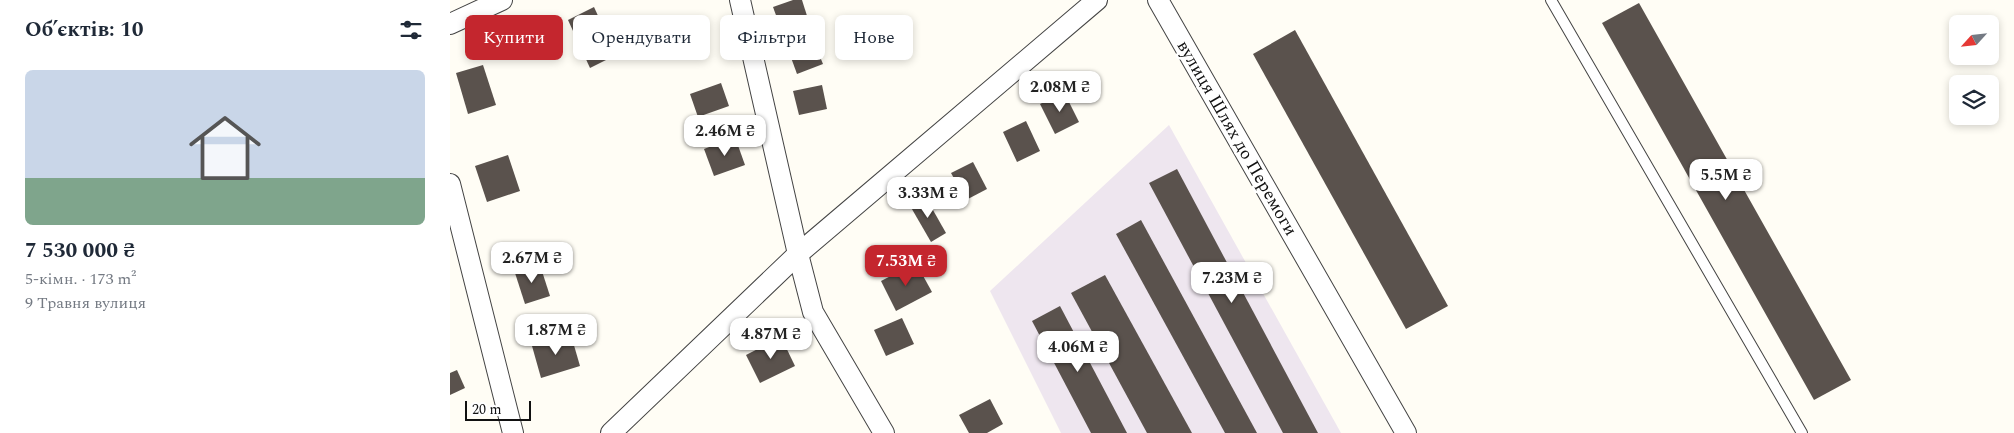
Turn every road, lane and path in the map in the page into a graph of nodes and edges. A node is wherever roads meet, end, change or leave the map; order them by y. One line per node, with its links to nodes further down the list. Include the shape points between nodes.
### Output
1 (502, 0): 6 (street)
2 (740, 0): 8 (street)
3 (1097, 0): 8 (street)
4 (1158, 0): 12 (street, вулиця Шлях до Перемоги)
5 (1551, 0): 13 (lane)
6 (450, 24)
7 (450, 184): 9 (street)
8 (798, 254): 10 (street); 11 (street, via 813,312)
9 (513, 433)
10 (610, 433)
11 (884, 433)
12 (1406, 433)
13 (1802, 433)

